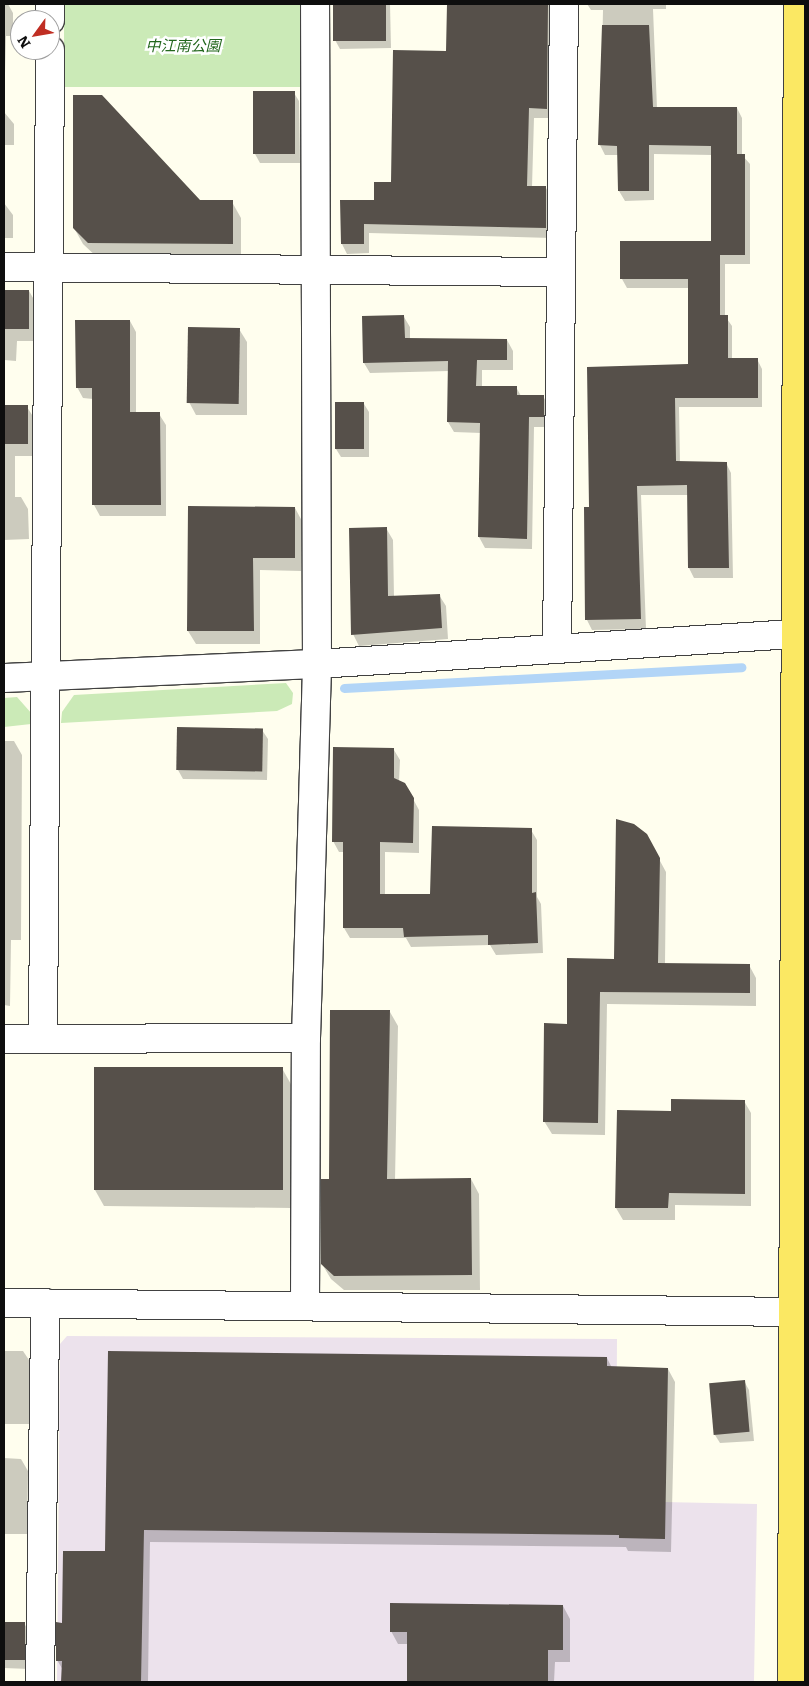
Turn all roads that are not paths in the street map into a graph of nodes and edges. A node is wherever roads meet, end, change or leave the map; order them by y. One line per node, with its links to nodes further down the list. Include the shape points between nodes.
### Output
1 (315, 4): 7 (street)
2 (564, 4): 8 (street)
3 (798, 4): 9 (main road)
4 (50, 60): 6 (street)
5 (4, 267): 6 (street)
6 (50, 267): 7 (street); 12 (street)
7 (314, 270): 8 (street); 11 (street)
8 (560, 272): 10 (street)
9 (801, 633): 10 (street); 14 (main road)
10 (557, 648): 11 (street)
11 (317, 664): 12 (street); 16 (street)
12 (48, 675): 13 (street); 15 (street)
13 (4, 678)
14 (800, 1000): 21 (main road)
15 (43, 1038): 16 (street); 17 (street)
16 (306, 1038): 20 (street)
17 (4, 1039)
18 (4, 1303): 19 (street)
19 (45, 1304): 20 (street); 22 (street)
20 (305, 1305): 21 (street)
21 (799, 1312): 23 (main road)
22 (40, 1682)
23 (792, 1682)

